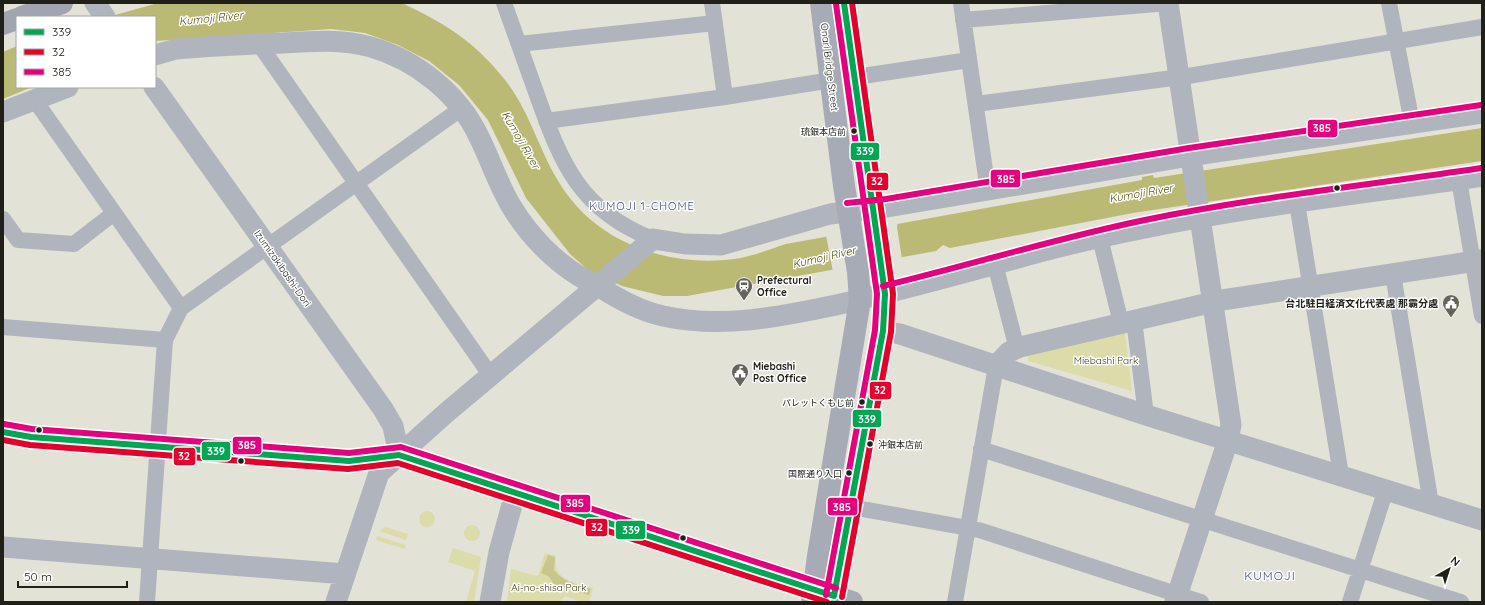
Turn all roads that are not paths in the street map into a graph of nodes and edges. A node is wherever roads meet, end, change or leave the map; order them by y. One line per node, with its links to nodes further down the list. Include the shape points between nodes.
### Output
1 (62, 3): 9 (highway)
2 (504, 3): 17 (street)
3 (712, 3): 12 (street)
4 (821, 3): 22 (main road, Onari Bridge Street)
5 (844, 3): 20 (main road)
6 (961, 3): 11 (street)
7 (1168, 3): 11 (street); 21 (street)
8 (1389, 3): 15 (street)
9 (25, 16)
10 (16, 19): 13 (highway)
11 (963, 20): 19 (street)
12 (715, 23): 17 (street); 25 (street)
13 (3, 24)
14 (1482, 26): 15 (street)
15 (1397, 42): 21 (street); 32 (street)
16 (259, 44): 18 (street, via 176,49); 28 (street, via 323,41 371,47 418,68); 36 (street)
17 (519, 44): 31 (street)
18 (156, 55)
19 (969, 60): 20 (street); 27 (street)
20 (856, 77): 41 (main road)
21 (1179, 78): 27 (street); 33 (street)
22 (832, 80): 25 (street); 42 (main road, Onari Bridge Street)
23 (65, 88): 26 (street)
24 (155, 88): 46 (street, Izumizakibashi-Dori)
25 (725, 97): 31 (street)
26 (34, 100): 29 (street); 40 (street)
27 (976, 104): 37 (street)
28 (462, 108): 36 (street); 50 (street, via 478,134 513,209 531,233 556,259 578,276)
29 (3, 112)
30 (1482, 113): 32 (street)
31 (546, 121): 45 (street, via 566,168 586,194 622,225)
32 (1412, 123): 33 (street)
33 (1191, 161): 37 (street); 39 (street)
34 (1482, 176): 35 (street)
35 (1459, 180): 38 (street); 47 (street)
36 (357, 184): 46 (street); 63 (street)
37 (988, 190): 41 (street)
38 (1297, 203): 39 (street); 51 (street)
39 (1199, 212): 44 (street); 54 (street)
40 (114, 214): 43 (street, via 74,244 18,240); 55 (street)
41 (874, 216): 42 (street); 52 (main road)
42 (849, 219): 45 (street, via 830,214 720,245 696,246); 53 (main road, Onari Bridge Street)
43 (3, 220)
44 (1100, 238): 48 (street); 57 (street)
45 (653, 239): 50 (street)
46 (268, 248): 55 (street); 69 (street, Izumizakibashi-Dori, via 383,408 393,426)
47 (1478, 260): 49 (street); 56 (street)
48 (995, 264): 52 (street); 61 (street)
49 (1393, 274): 51 (street); 73 (street)
50 (597, 286): 53 (street, via 621,300 661,316 694,321 758,320); 63 (street)
51 (1310, 287): 54 (street); 70 (street)
52 (885, 294): 53 (street); 59 (main road)
53 (860, 300): 82 (main road)
54 (1213, 302): 57 (street); 66 (street, via 1230,414)
55 (181, 308): 60 (street)
56 (1482, 316)
57 (1127, 322): 61 (street); 64 (street)
58 (3, 327): 60 (street)
59 (882, 331): 62 (street, via 900,334); 74 (main road)
60 (165, 340): 67 (street)
61 (1017, 349): 62 (street, via 1009,352)
62 (996, 366): 64 (street); 68 (street)
63 (491, 376): 69 (street)
64 (1146, 415): 66 (street)
65 (3, 432): 67 (main road, via 31,437)
66 (1228, 440): 70 (street); 75 (street)
67 (159, 447): 69 (main road, via 349,461); 79 (street)
68 (981, 449): 75 (street); 77 (street)
69 (399, 455): 72 (main road); 81 (street, via 379,473)
70 (1341, 475): 71 (street)
71 (1386, 489): 73 (street); 80 (street)
72 (515, 494): 82 (main road); 87 (street, via 499,552)
73 (1431, 504): 76 (street)
74 (851, 507): 77 (street); 84 (main road)
75 (1201, 520): 80 (street); 83 (street)
76 (1482, 520)
77 (968, 528): 83 (street); 88 (street)
78 (3, 547): 79 (street)
79 (150, 558): 81 (street); 85 (street)
80 (1360, 570): 90 (street); 91 (street)
81 (345, 574): 86 (street)
82 (813, 596): 84 (main road)
83 (1176, 598): 89 (street)
84 (840, 600)
85 (147, 602)
86 (336, 602)
87 (490, 602)
88 (955, 602)
89 (1201, 602)
90 (1350, 602)
91 (1461, 602)

